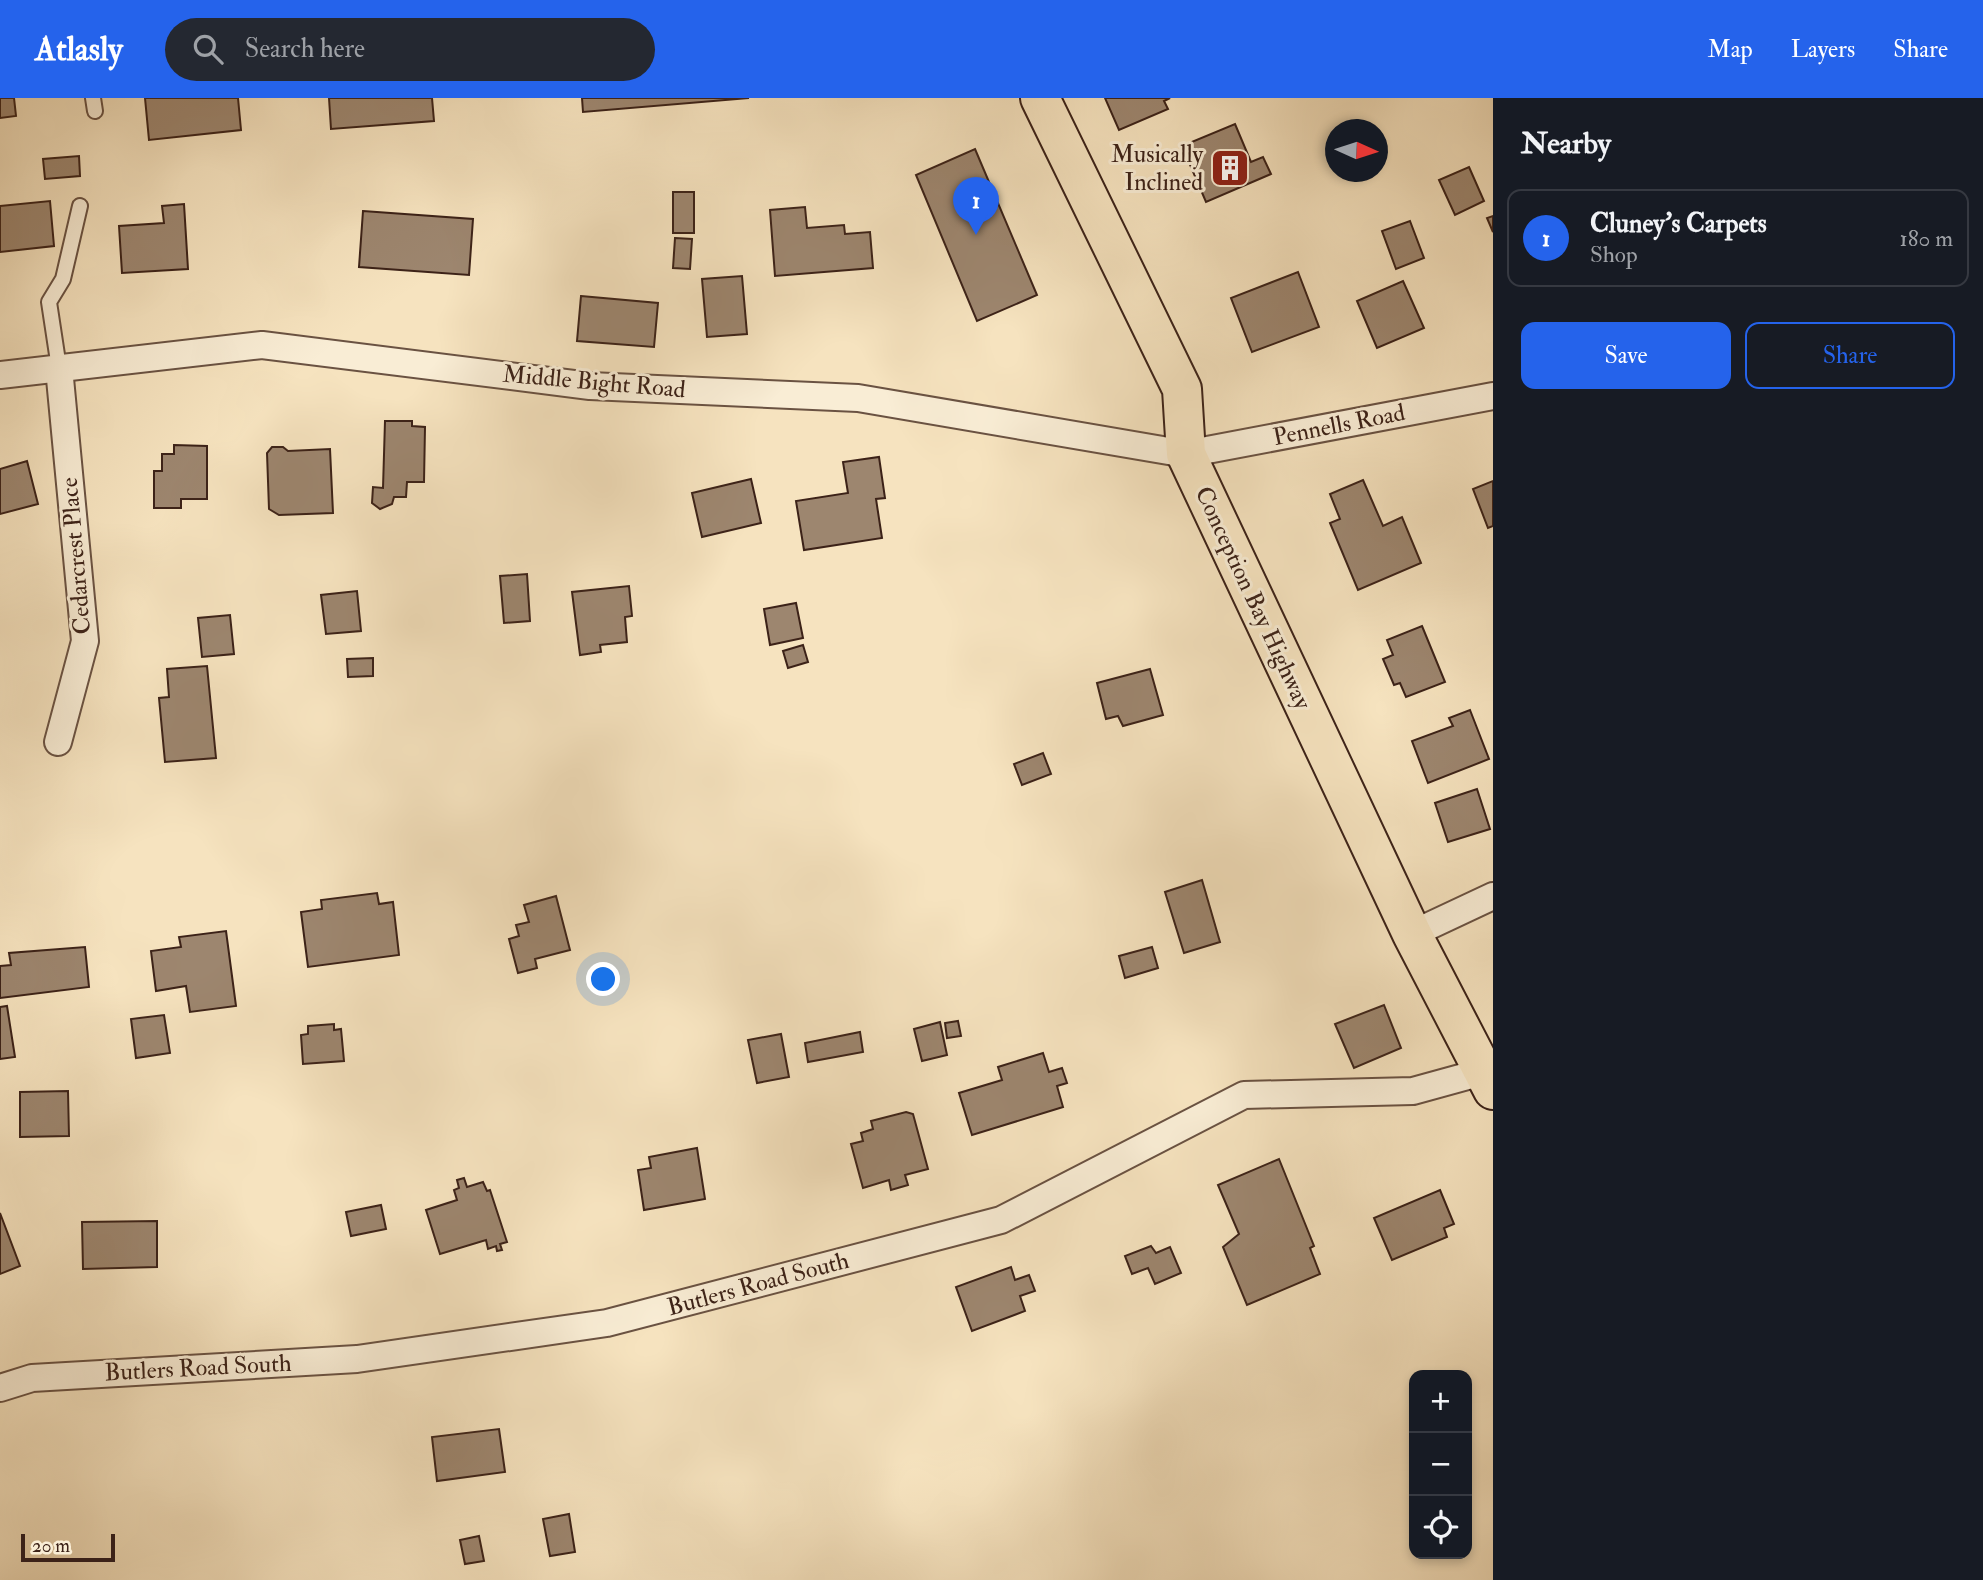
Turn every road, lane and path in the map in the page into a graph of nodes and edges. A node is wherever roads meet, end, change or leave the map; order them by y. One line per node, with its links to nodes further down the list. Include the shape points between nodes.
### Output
1 (1040, 98): 6 (main road, Conception Bay Highway, via 1182,388)
2 (80, 206): 3 (lane, via 63,279 49,302)
3 (59, 368): 4 (street, Middle Bight Road); 6 (street, Middle Bight Road, via 262,345 590,386 858,398); 7 (street, Cedarcrest Place, via 85,641)
4 (0, 376)
5 (1493, 396): 6 (street, Pennells Road)
6 (1186, 454): 9 (main road, Conception Bay Highway)
7 (58, 742)
8 (1493, 896): 9 (street)
9 (1412, 934): 10 (main road, Conception Bay Highway)
10 (1490, 1078): 11 (street, Butlers Road South, via 1413,1091 1244,1095 1001,1220 607,1323 357,1359 32,1378)
11 (0, 1388)

